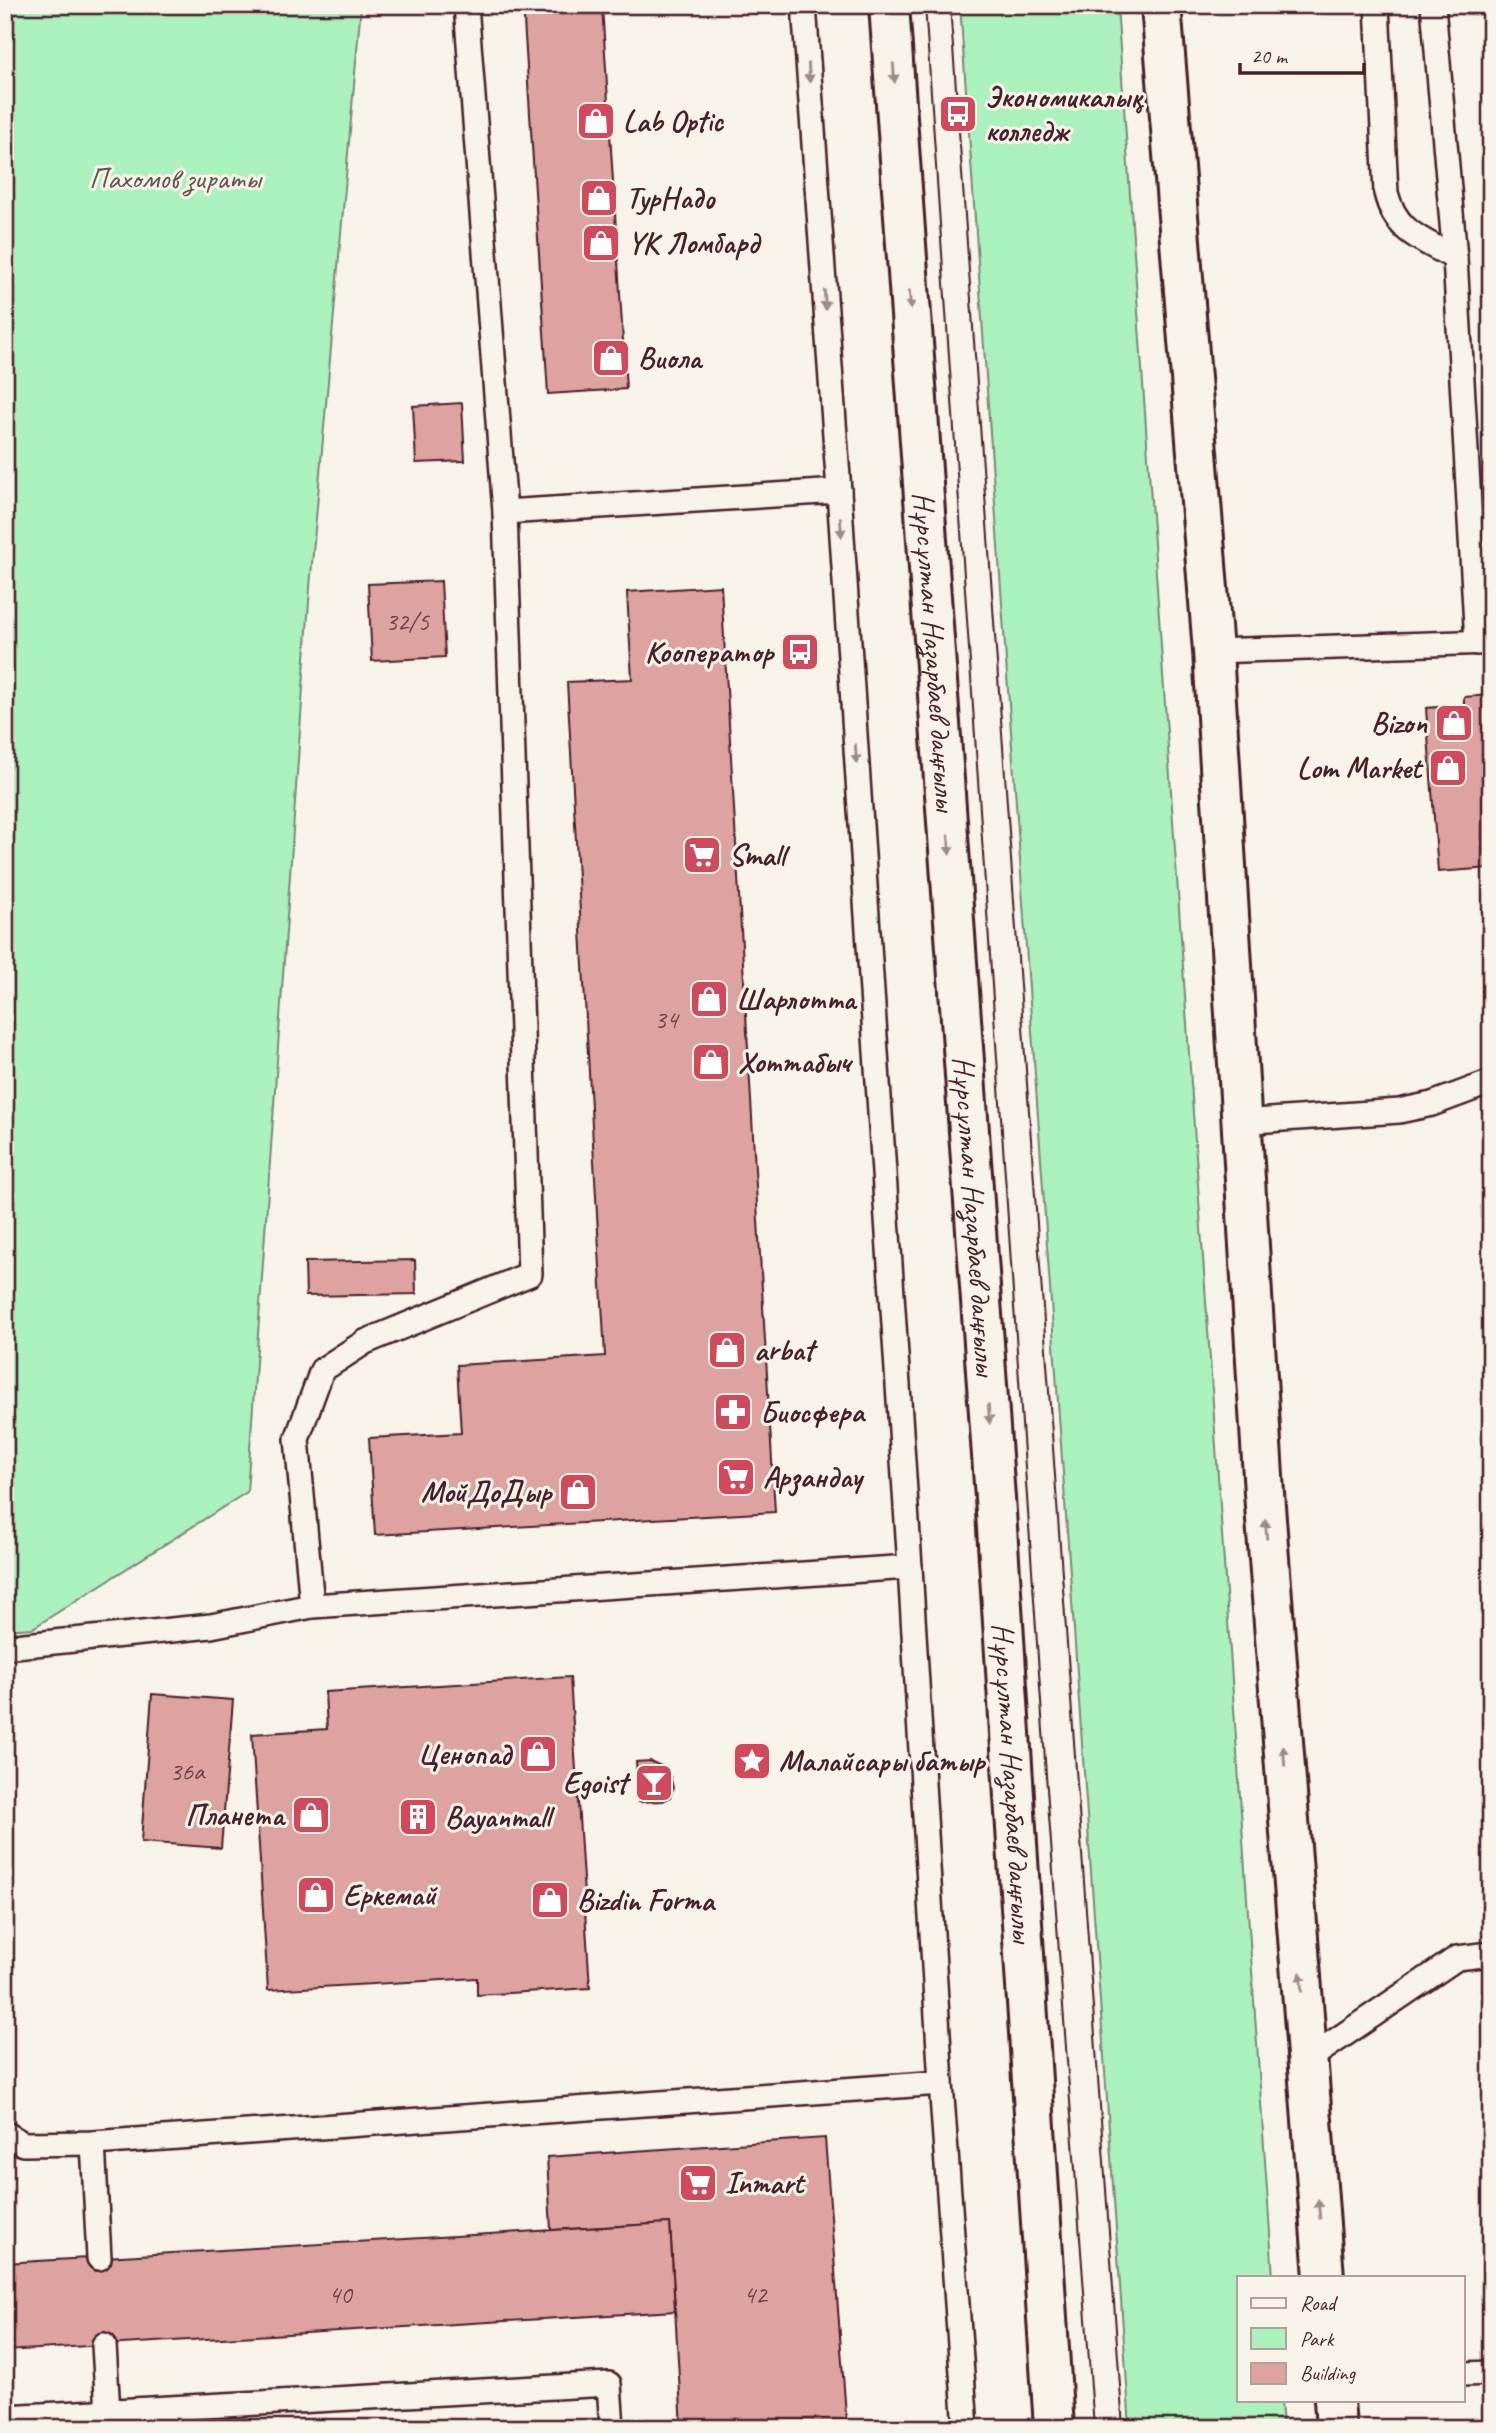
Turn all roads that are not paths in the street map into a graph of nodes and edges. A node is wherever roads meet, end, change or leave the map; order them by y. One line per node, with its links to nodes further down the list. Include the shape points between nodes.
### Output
1 (466, 5): 9 (lane)
2 (804, 5): 8 (lane, one-way to 8)
3 (889, 5): 32 (main road, Нұрсұлтан Назарбаев даңғылы, one-way to 32, via 995,1498)
4 (1161, 5): 11 (main road)
5 (1377, 5): 7 (lane, via 1386,193 1391,213 1405,229)
6 (1433, 5): 7 (lane)
7 (1455, 258): 10 (lane)
8 (839, 491): 9 (lane); 14 (lane, one-way to 14)
9 (505, 512): 15 (lane, via 530,1274 365,1342 322,1370 297,1439)
10 (1484, 642): 11 (lane)
11 (1213, 651): 13 (main road)
12 (1491, 1082): 13 (lane, via 1399,1111)
13 (1241, 1122): 18 (main road, one-way to 13)
14 (910, 1567): 15 (lane); 19 (lane)
15 (312, 1606): 16 (lane, via 211,1626)
16 (5, 1647)
17 (1491, 1954): 18 (lane, via 1457,1958)
18 (1307, 2060): 23 (main road, one-way to 18)
19 (941, 2083): 21 (lane); 31 (lane)
20 (5, 2133): 21 (lane, via 23,2144)
21 (93, 2143): 22 (lane)
22 (99, 2258)
23 (1324, 2276)
24 (104, 2345): 28 (lane)
25 (1491, 2373): 26 (lane)
26 (1464, 2374)
27 (1334, 2402): 33 (main road)
28 (108, 2412): 29 (lane); 30 (lane, via 610,2384)
29 (5, 2417)
30 (612, 2428)
31 (966, 2428)
32 (1055, 2428)
33 (1336, 2428)

